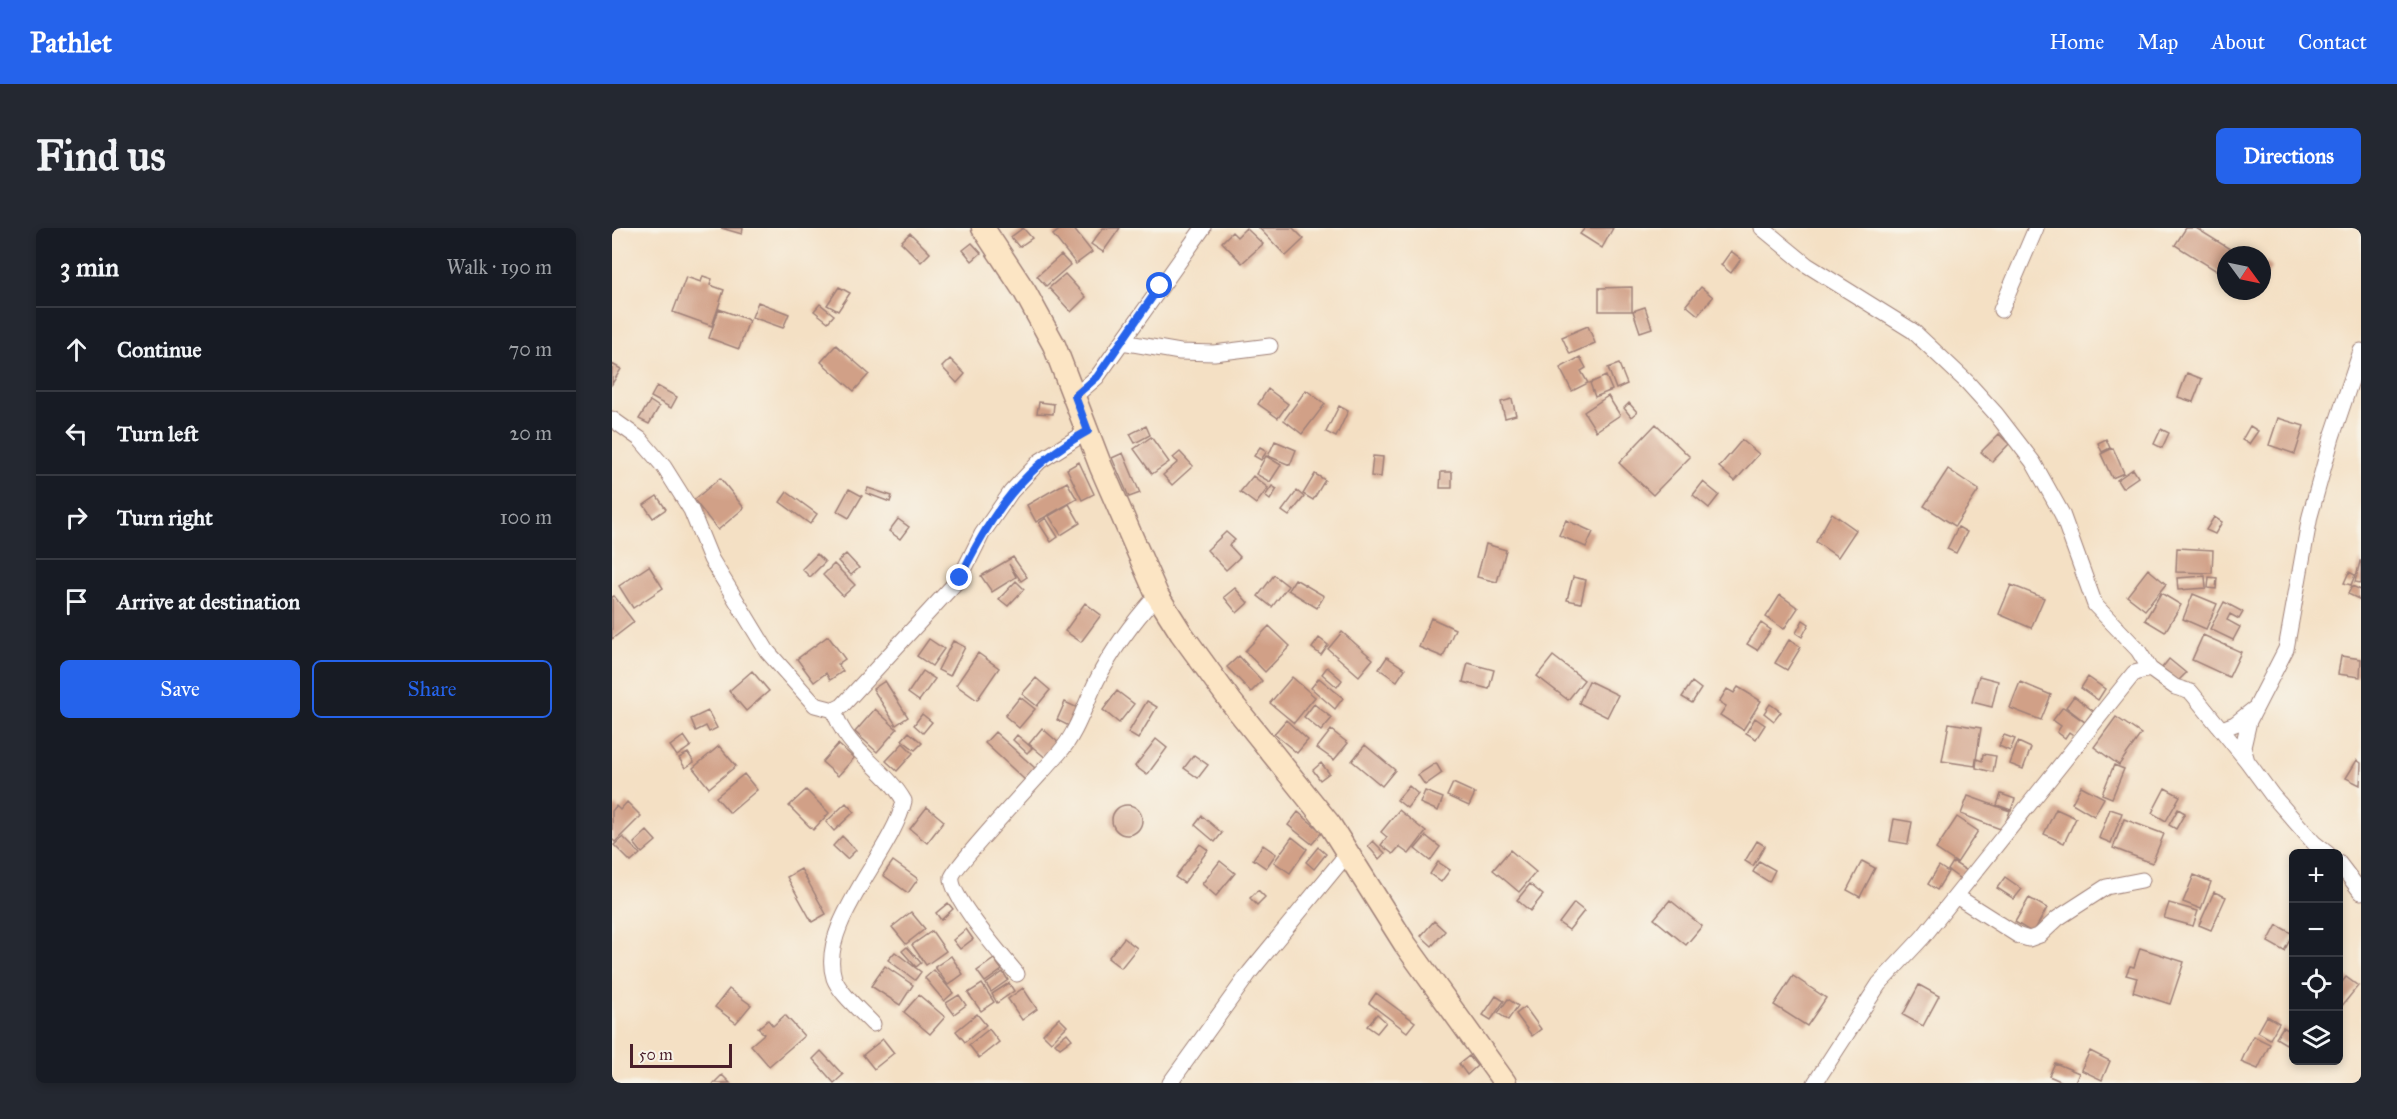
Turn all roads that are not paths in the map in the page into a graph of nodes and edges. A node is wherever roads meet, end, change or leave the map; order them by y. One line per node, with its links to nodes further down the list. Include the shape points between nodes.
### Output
1 (983, 228): 9 (main road, via 1025,292)
2 (1203, 228): 6 (street)
3 (1762, 228): 13 (street, via 1807,265 1913,331 1996,414 2032,462 2062,514 2095,605 2138,650)
4 (2037, 228): 5 (street)
5 (2001, 310)
6 (1122, 342): 7 (street, via 1180,352 1214,353); 9 (street, via 1097,377)
7 (1270, 346)
8 (2361, 351): 14 (street, via 2310,516 2286,649)
9 (1075, 396): 11 (main road)
10 (612, 419): 15 (street, via 640,440 664,467 691,510 723,579 767,651 815,705)
11 (1088, 431): 12 (main road); 15 (street, via 1040,461 1011,492 982,534 960,578 842,706)
12 (1157, 595): 19 (main road, via 1232,703 1330,825); 24 (street, via 1116,646 1061,751 952,876 961,901)
13 (2150, 669): 16 (street, via 2175,687 2191,692); 23 (street, via 2134,673 2126,682)
14 (2258, 705): 16 (street); 17 (street, via 2245,733)
15 (834, 710): 25 (street, via 843,733 904,801 889,838 844,918 832,956 835,979)
16 (2222, 729): 17 (street)
17 (2247, 761): 18 (street)
18 (2322, 849)
19 (1347, 854): 26 (street, via 1250,972); 27 (main road, via 1405,944)
20 (2343, 869): 22 (street)
21 (2142, 880): 23 (street, via 2106,887 2029,939)
22 (2361, 892)
23 (1956, 896): 28 (street, via 1879,984)
24 (1017, 974)
25 (873, 1024)
26 (1170, 1083)
27 (1505, 1083)
28 (1815, 1083)

